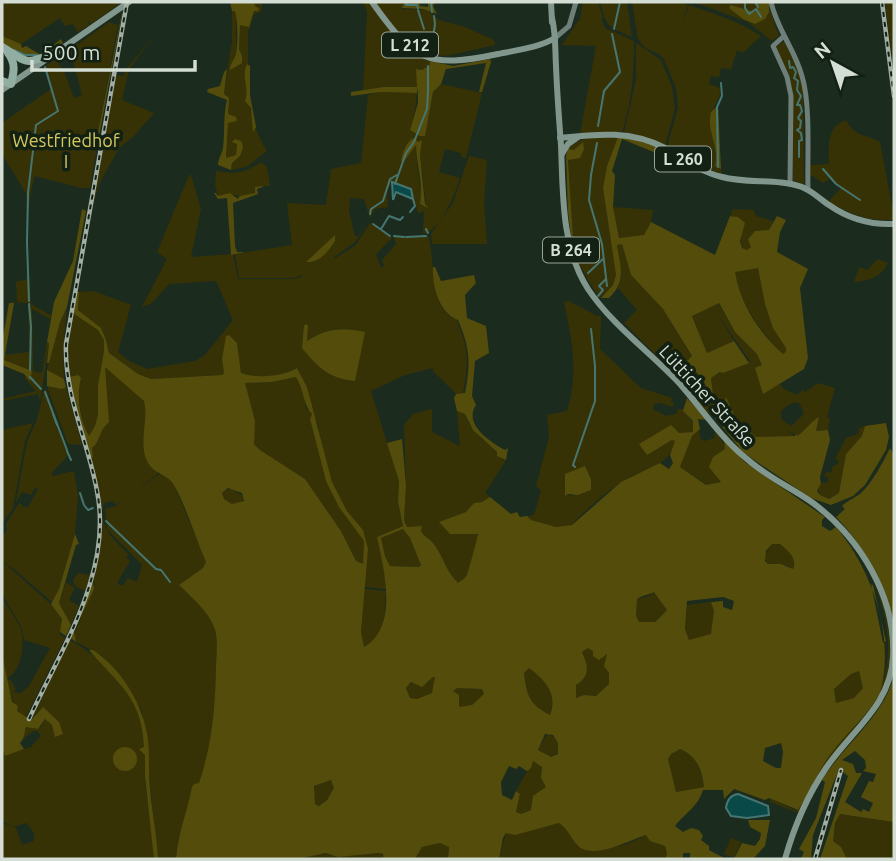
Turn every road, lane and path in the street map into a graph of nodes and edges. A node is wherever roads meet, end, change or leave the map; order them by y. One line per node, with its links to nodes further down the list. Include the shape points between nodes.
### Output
1 (130, 2): 12 (main road)
2 (372, 2): 10 (main road, L 212, via 420,54 440,61 462,60)
3 (551, 2): 6 (main road, Lütticher Straße / B 264)
4 (576, 2): 7 (street)
5 (771, 2): 9 (street)
6 (553, 21): 7 (street, via 561,28); 10 (main road, Lütticher Straße / B 264)
7 (570, 23): 8 (street); 10 (street)
8 (564, 32): 10 (street); 13 (street)
9 (784, 36): 19 (street, via 773,46 791,96); 20 (street, via 805,86)
10 (554, 37): 13 (main road, Lütticher Straße / B 264)
11 (2, 48): 12 (highway, via 28,62); 14 (highway, via 14,64)
12 (57, 51): 14 (main road)
13 (555, 51): 17 (main road, Lütticher Straße / B 264)
14 (11, 84): 15 (highway)
15 (2, 87)
16 (583, 136): 17 (main road, L 260); 18 (main road, via 572,141); 19 (main road, L 260, via 636,137 714,175)
17 (561, 138): 18 (main road, Lütticher Straße / B 264)
18 (561, 156): 22 (main road, Lütticher Straße / B 264, via 569,244 592,294 736,450 838,524 865,559 883,596 893,647 888,686 878,706 824,771 800,816)
19 (790, 184): 20 (main road, L 260)
20 (808, 190): 21 (main road, L 260, via 856,219)
21 (894, 225)
22 (785, 859)

